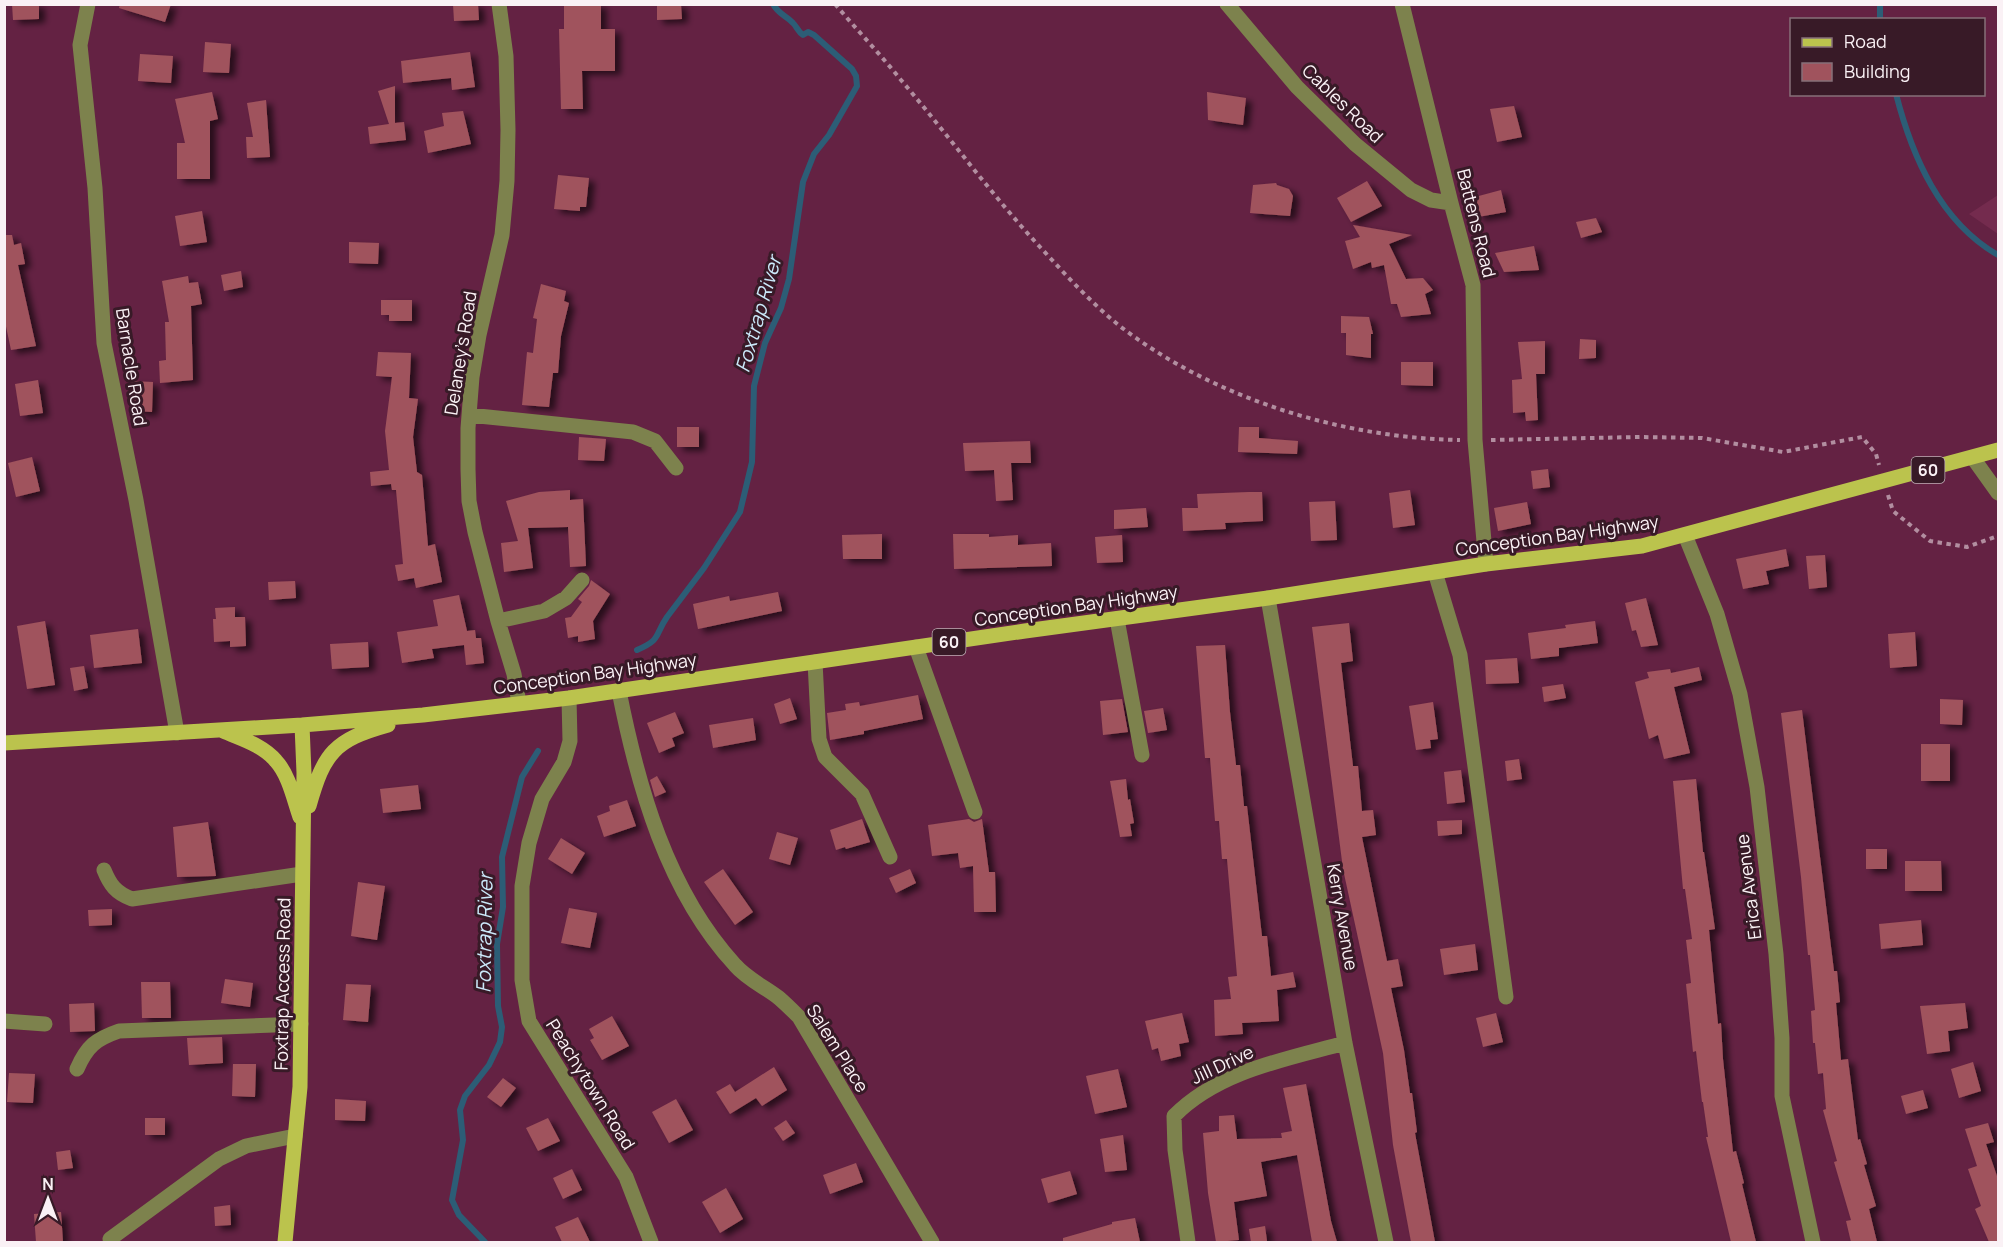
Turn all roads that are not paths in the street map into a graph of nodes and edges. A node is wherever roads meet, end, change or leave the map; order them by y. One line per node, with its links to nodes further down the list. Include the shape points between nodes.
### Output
1 (88, 4): 26 (street, Barnacle Road, via 80,45 95,188 104,343)
2 (499, 4): 6 (street, Delaney's Road, via 506,56 507,181 502,235 479,334)
3 (1227, 4): 5 (street, Cables Road, via 1297,87 1355,144 1411,190 1431,200)
4 (1402, 4): 5 (street, Battens Road)
5 (1451, 203): 12 (street, Battens Road, via 1473,285 1475,440)
6 (469, 415): 9 (street, via 633,432 654,441); 17 (street, Delaney's Road, via 469,501)
7 (1998, 450): 8 (main road, Conception Bay Highway / 60)
8 (1973, 458): 10 (street); 11 (main road, Conception Bay Highway / 60)
9 (676, 468)
10 (1998, 494)
11 (1685, 535): 12 (main road, Conception Bay Highway / 60, via 1641,546); 47 (street, Erica Avenue, via 1718,614 1749,740 1776,954 1782,1096)
12 (1486, 564): 13 (main road, Conception Bay Highway / 60)
13 (1435, 572): 15 (main road, Conception Bay Highway / 60); 34 (street, via 1460,655)
14 (582, 580): 17 (street, via 566,598 544,611)
15 (1268, 598): 16 (main road, Conception Bay Highway / 60); 38 (street, Kerry Avenue)
16 (1117, 619): 18 (main road, Conception Bay Highway / 60); 28 (street)
17 (498, 621): 22 (street, Delaney's Road)
18 (916, 647): 19 (main road, Conception Bay Highway / 60); 29 (street)
19 (815, 662): 20 (main road, Conception Bay Highway / 60); 31 (street, via 819,739 825,757 862,794)
20 (619, 691): 21 (main road, Conception Bay Highway / 60); 44 (street, Salem Place, via 647,805 686,896 736,967 799,1017)
21 (569, 698): 22 (main road, Conception Bay Highway / 60); 43 (street, Peachytown Road, via 570,741 564,762 542,799 522,885 522,980 529,1021 626,1177)
22 (519, 704): 23 (main road, Conception Bay Highway / 60)
23 (423, 715): 24 (main road, Conception Bay Highway / 60); 30 (main road, via 365,731 341,743 325,760)
24 (302, 725): 25 (main road, Conception Bay Highway / 60); 30 (main road, Foxtrap Access Road)
25 (220, 730): 26 (main road, Conception Bay Highway / 60); 30 (main road, via 256,745 276,761)
26 (177, 733): 27 (main road, Conception Bay Highway / 60)
27 (4, 743)
28 (1142, 755)
29 (975, 812)
30 (303, 826): 33 (main road, Foxtrap Access Road)
31 (890, 857)
32 (104, 870): 33 (street, via 111,885 132,899)
33 (302, 874): 37 (main road, Foxtrap Access Road)
34 (1506, 997)
35 (4, 1021): 36 (street)
36 (45, 1024)
37 (301, 1024): 39 (street, via 119,1030 100,1038 84,1052); 40 (main road, Foxtrap Access Road)
38 (1345, 1043): 45 (street, Jill Drive, via 1229,1079 1199,1095 1174,1116); 46 (street, Kerry Avenue)
39 (76, 1069)
40 (296, 1136): 41 (street, via 246,1146 219,1159); 42 (main road, Foxtrap Access Road)
41 (110, 1239)
42 (285, 1242)
43 (651, 1242)
44 (932, 1242)
45 (1188, 1242)
46 (1386, 1242)
47 (1813, 1242)

